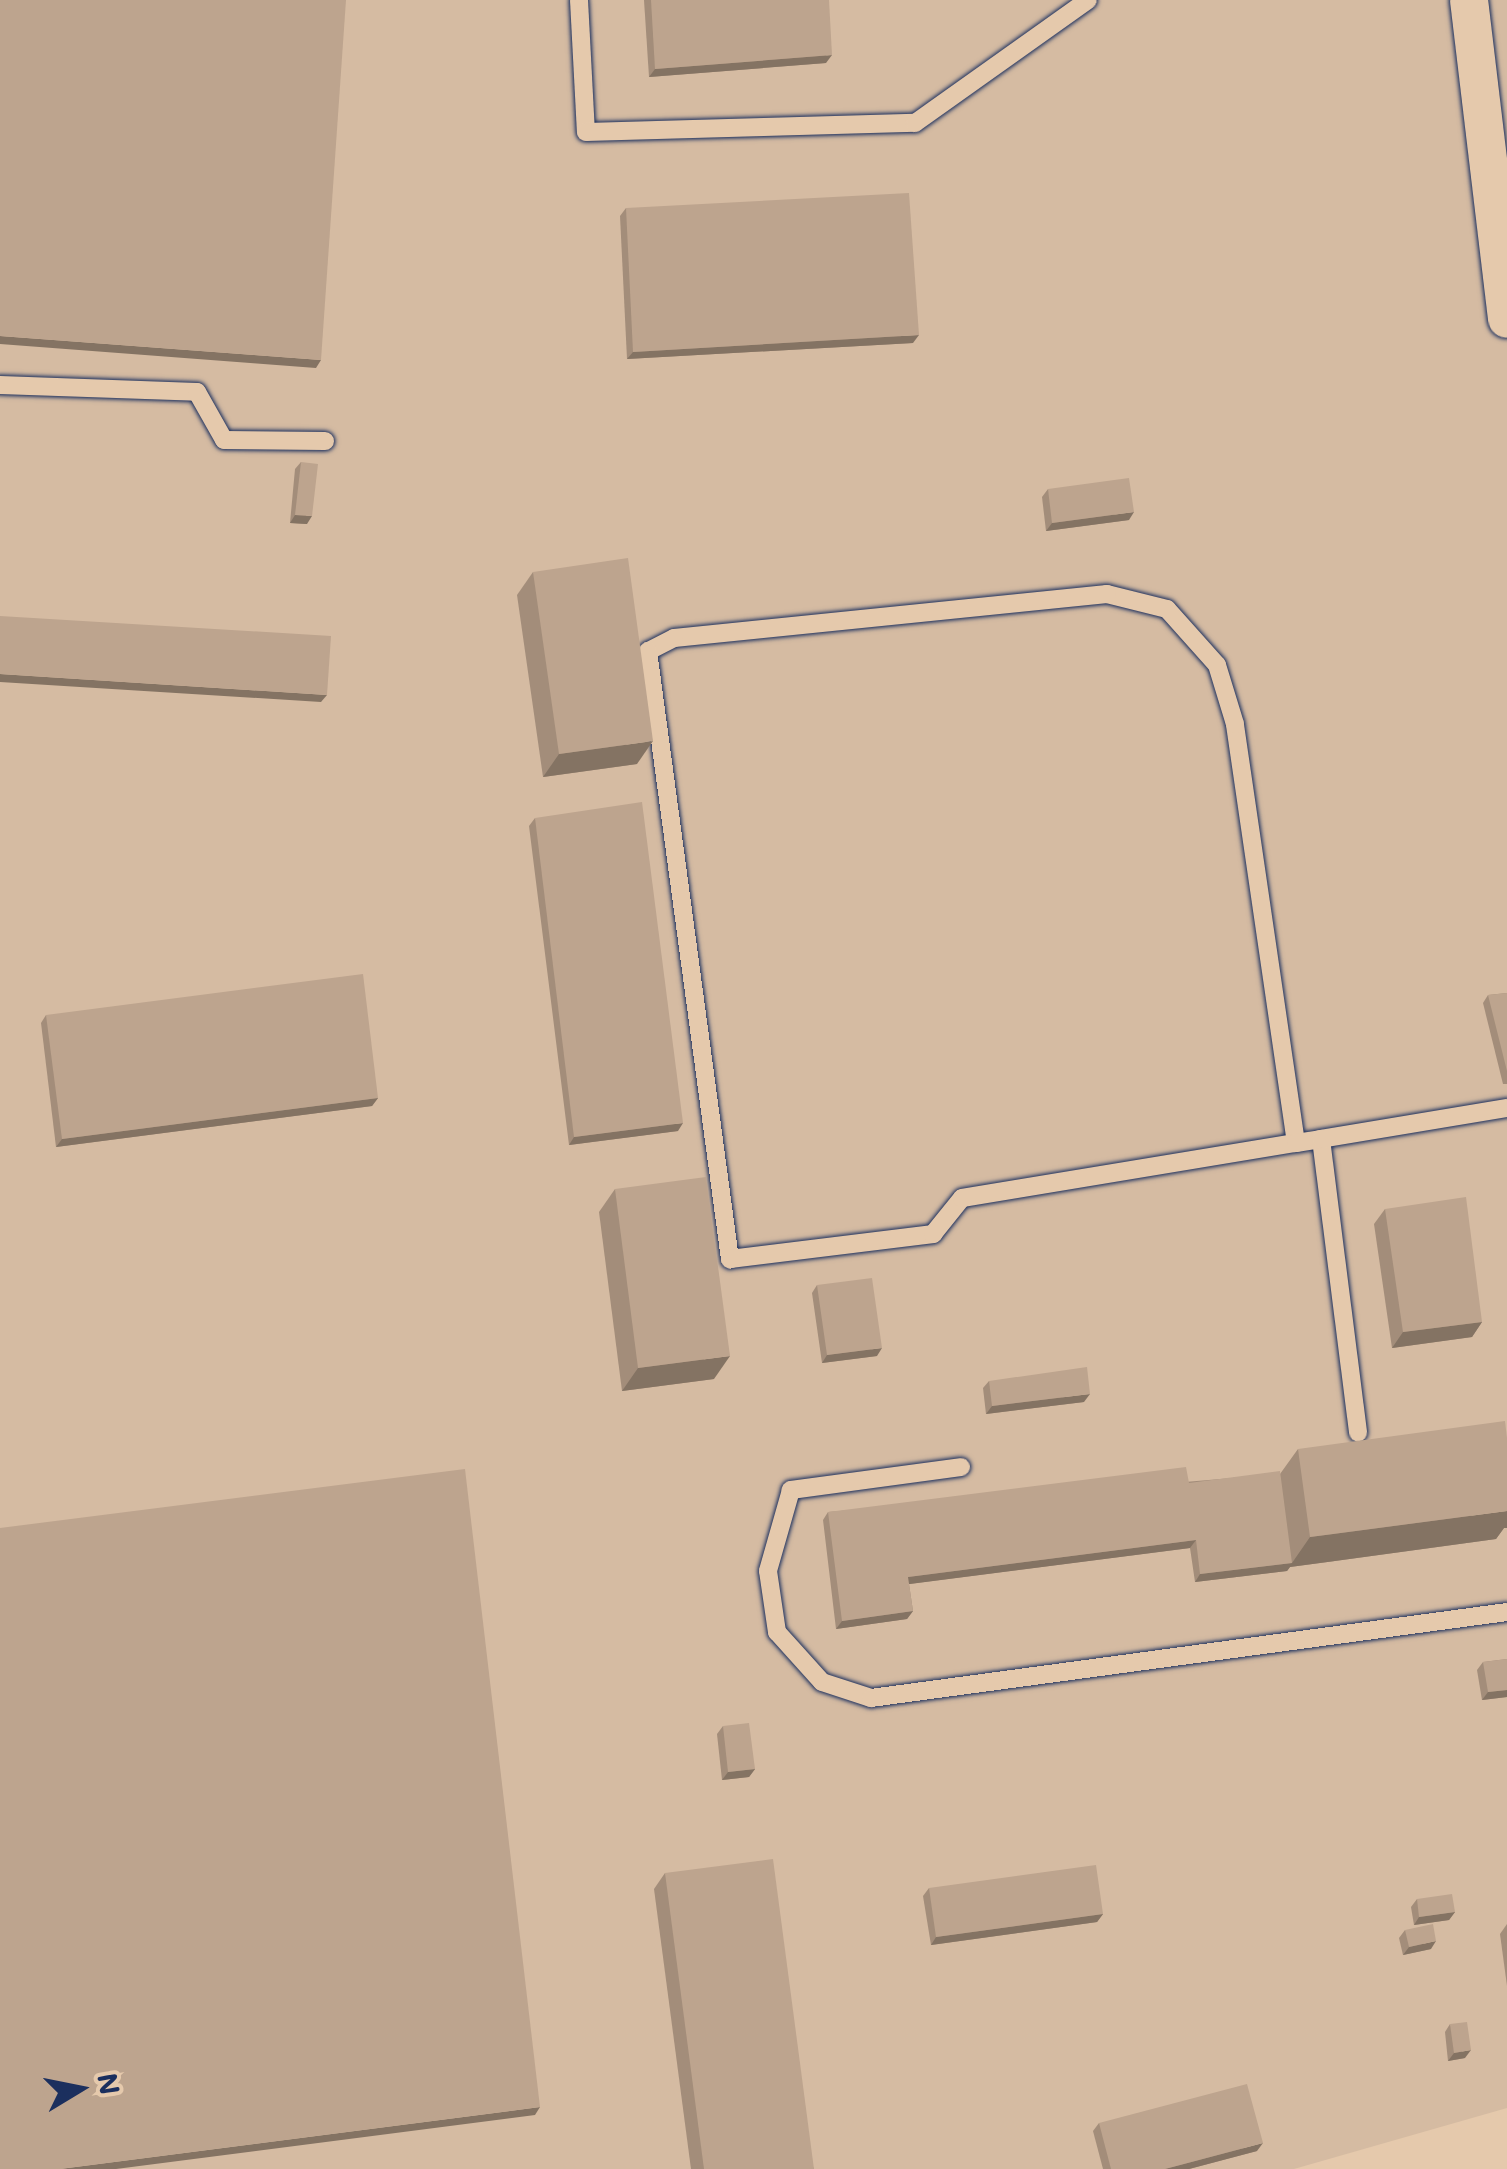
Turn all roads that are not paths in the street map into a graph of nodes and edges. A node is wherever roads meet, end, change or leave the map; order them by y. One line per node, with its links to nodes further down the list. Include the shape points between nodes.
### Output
1 (578, 0): 2 (lane, via 586,132 915,123)
2 (1088, 0)
3 (1469, 0): 4 (street)
4 (1507, 319)
5 (0, 385): 6 (lane, via 197,392 224,440)
6 (326, 441)
7 (1507, 1108): 8 (lane)
8 (1321, 1138): 9 (lane); 10 (lane)
9 (1296, 1143): 9 (lane, via 1235,724 1216,665 1168,609 1107,594 674,638 648,650 730,1259 933,1234 962,1198)
10 (1358, 1434)
11 (961, 1467): 12 (lane, via 791,1490 768,1570 775,1616 822,1682 872,1698)
12 (1507, 1612)

